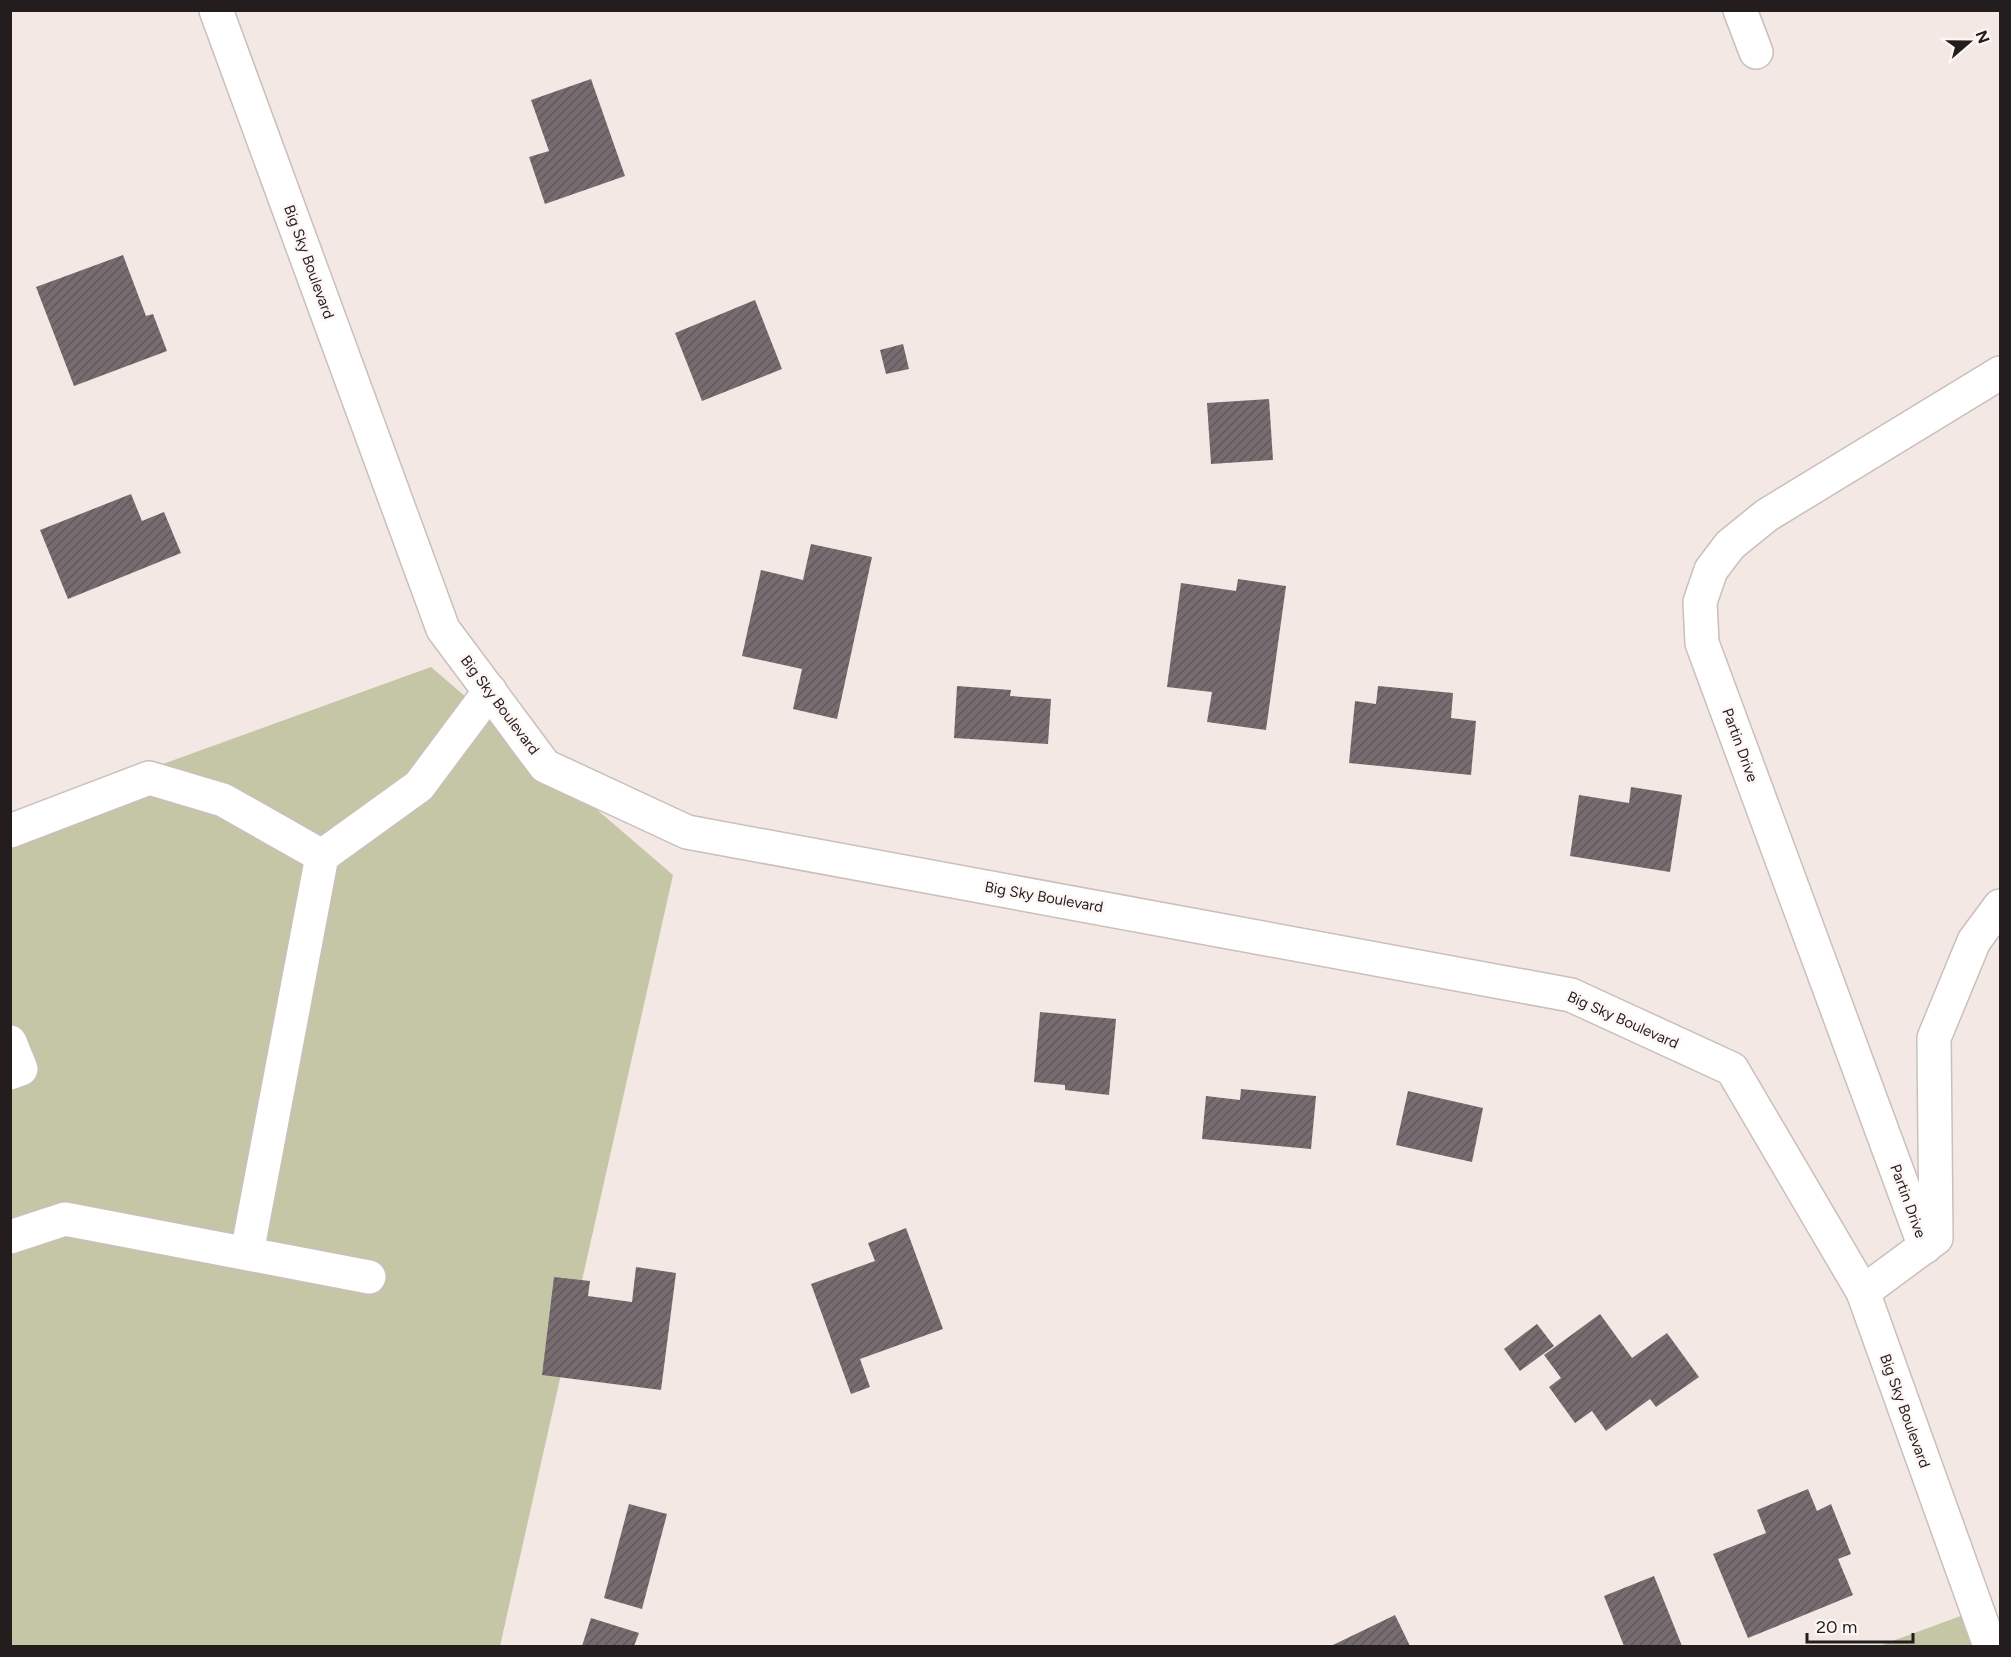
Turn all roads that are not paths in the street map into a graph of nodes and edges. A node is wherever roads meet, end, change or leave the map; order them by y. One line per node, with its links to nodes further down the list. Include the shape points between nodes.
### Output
1 (216, 10): 5 (street, Big Sky Boulevard, via 443,629)
2 (1740, 10): 3 (street)
3 (1756, 52)
4 (2001, 373): 12 (street, Partin Drive, via 1767,515 1724,553 1711,570 1700,602 1702,643)
5 (490, 691): 7 (street, via 419,786); 15 (street, Big Sky Boulevard, via 545,766 687,832 1571,995 1732,1070)
6 (10, 831): 7 (street, via 149,778 223,800)
7 (322, 856): 13 (street)
8 (2001, 906): 12 (street, Partin Drive, via 1974,941 1934,1038 1936,1238)
9 (10, 1042): 10 (street, via 21,1069)
10 (10, 1073)
11 (10, 1237): 13 (street, via 65,1218)
12 (1925, 1247): 15 (street, Partin Drive)
13 (247, 1253): 14 (street)
14 (369, 1277)
15 (1863, 1292): 16 (street, Big Sky Boulevard)
16 (1990, 1647)

